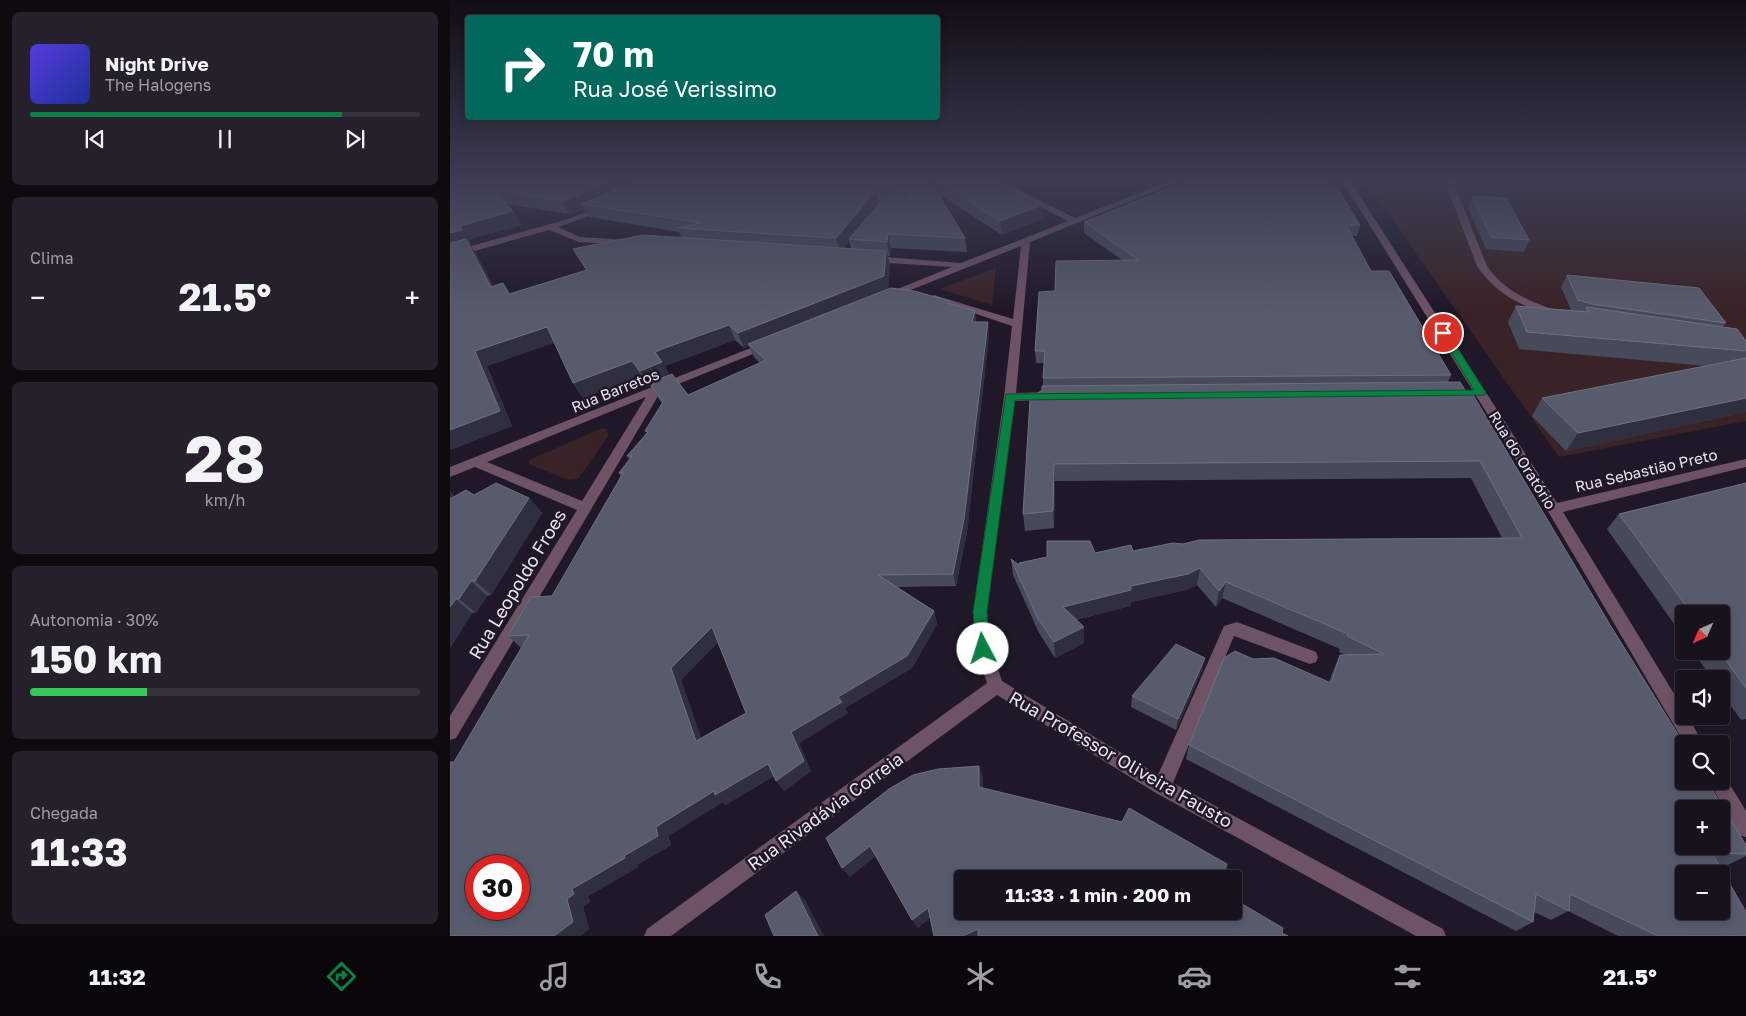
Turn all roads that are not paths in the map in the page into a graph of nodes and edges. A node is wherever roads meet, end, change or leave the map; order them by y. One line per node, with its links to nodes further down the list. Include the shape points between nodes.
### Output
1 (565, 223): 5 (street)
2 (1070, 223): 6 (street)
3 (1372, 223): 23 (street, Rua do Oratório, via 1476,393)
4 (1465, 223): 13 (street, via 1482,266 1498,287 1532,306)
5 (549, 227): 7 (street, via 579,239); 8 (street)
6 (1026, 240): 10 (street); 14 (street, Rua Professor Oliveira Fausto)
7 (638, 243)
8 (450, 256)
9 (863, 259): 10 (street)
10 (962, 266): 11 (street)
11 (905, 289): 12 (street); 14 (street)
12 (878, 300)
13 (1560, 314)
14 (1018, 324): 18 (street, Rua Professor Oliveira Fausto)
15 (776, 341): 16 (street, Rua Barretos)
16 (656, 389): 19 (street, Rua Barretos); 22 (street, Rua Leopoldo Froes)
17 (1059, 396): 18 (street)
18 (1010, 397): 25 (street, Rua Professor Oliveira Fausto, via 980,612 983,649)
19 (476, 462): 21 (street, Rua Barretos); 22 (street, Rua Leopoldo Froes)
20 (1746, 464): 23 (street, Rua Sebastião Preto)
21 (450, 472)
22 (585, 508): 26 (street, Rua Leopoldo Froes)
23 (1554, 509): 27 (street, Rua do Oratório)
24 (1310, 657): 28 (street, via 1237,629 1229,632)
25 (996, 686): 28 (street, Rua Professor Oliveira Fausto); 31 (street, Rua Rivadávia Correia)
26 (450, 732)
27 (1691, 735)
28 (1162, 787): 32 (street, Rua Professor Oliveira Fausto)
29 (1723, 790): 30 (street)
30 (1746, 828)
31 (654, 936)
32 (1436, 936)

